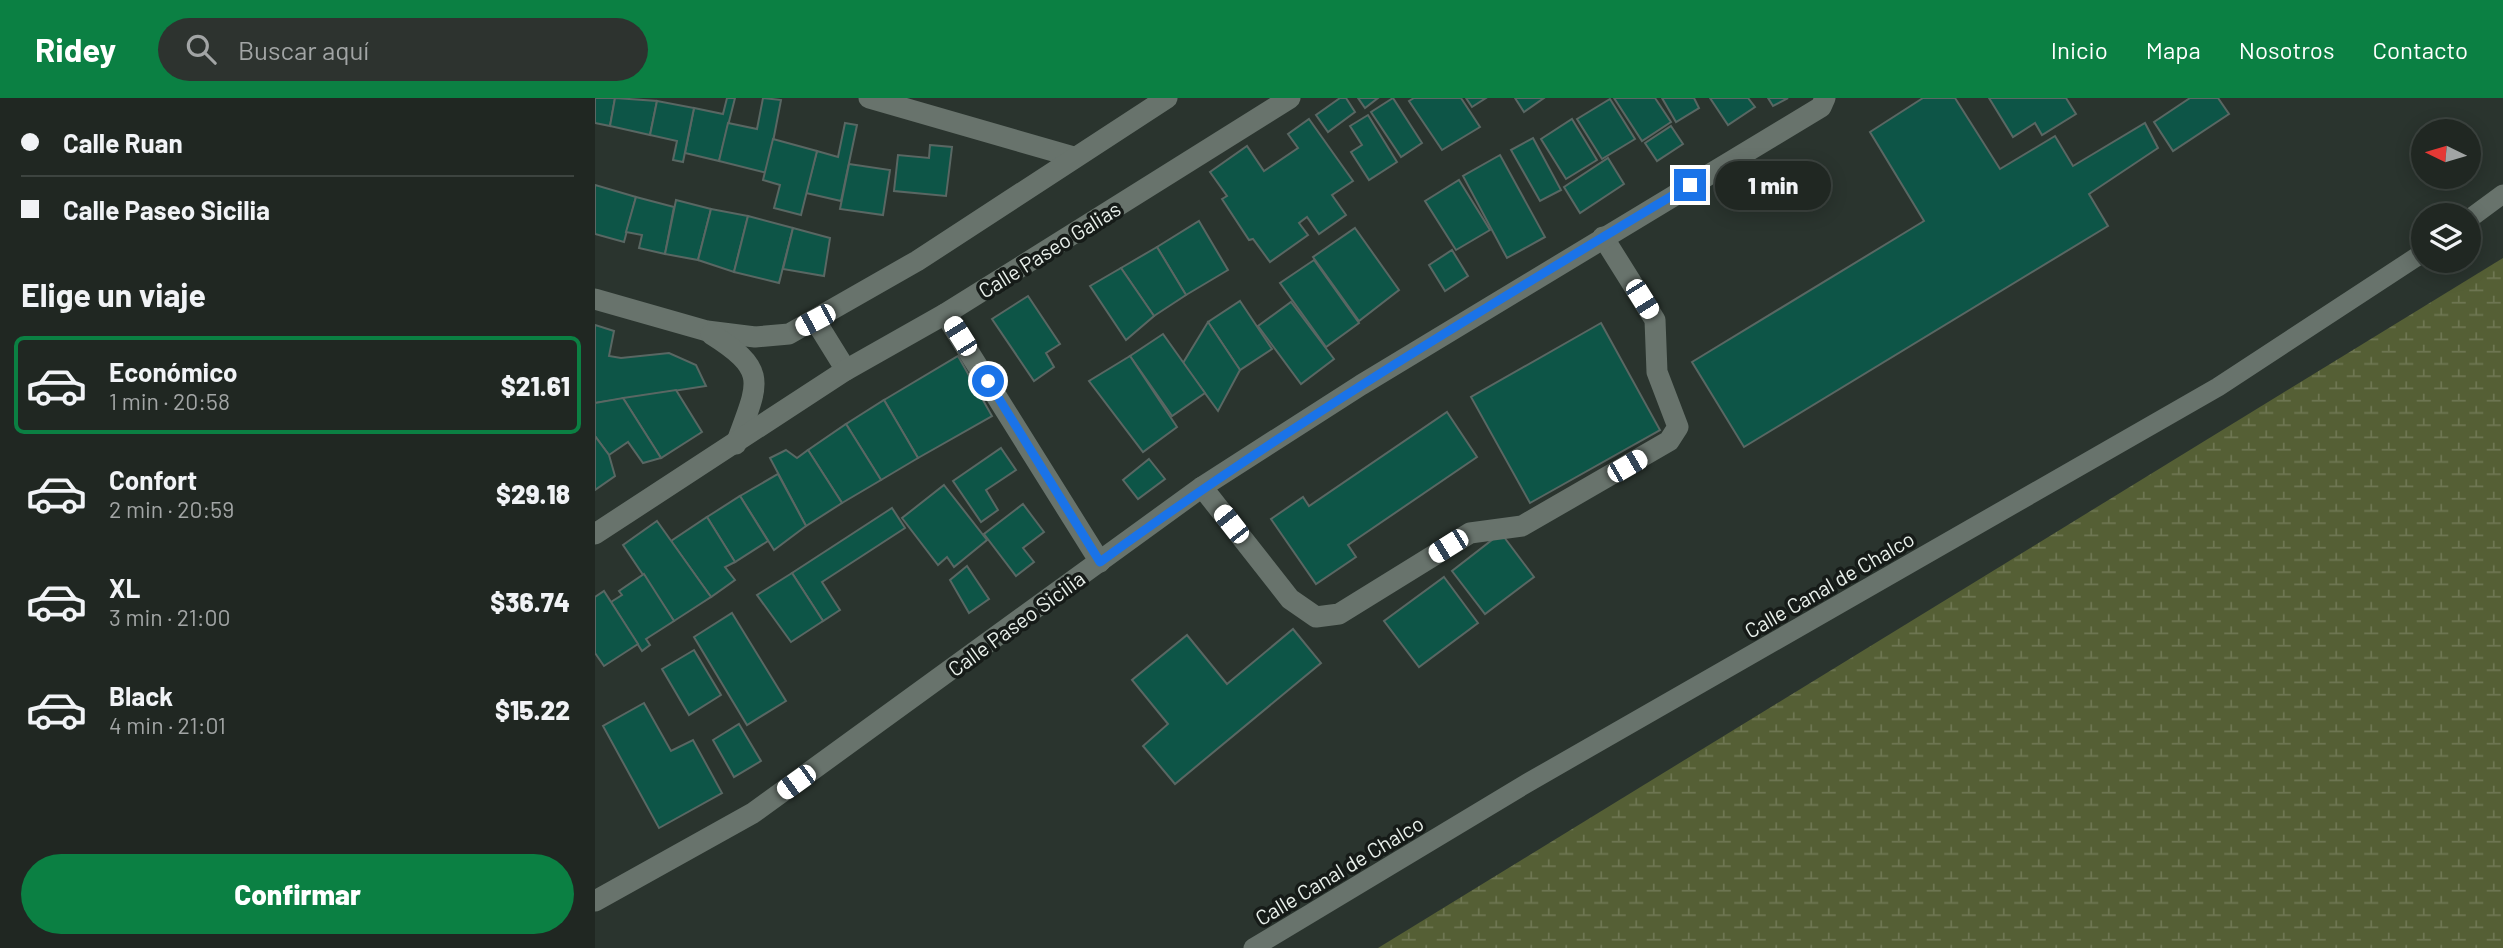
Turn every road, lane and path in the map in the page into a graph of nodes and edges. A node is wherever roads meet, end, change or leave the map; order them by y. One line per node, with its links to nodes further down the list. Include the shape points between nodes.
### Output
1 (869, 98): 5 (street)
2 (1167, 98): 5 (street)
3 (1290, 98): 11 (street, Calle Paseo Galias)
4 (1825, 98): 8 (street, Calle Paseo Sicilia, via 1821,107)
5 (1075, 157): 12 (street, via 917,261)
6 (2503, 194): 7 (lane)
7 (2481, 210)
8 (1603, 237): 16 (street, Calle Paseo Sicilia); 16 (street, via 1655,320 1657,372 1678,427 1669,441 1522,526 1470,533 1339,614 1315,617 1290,599)
9 (2411, 261): 20 (lane, Calle Canal de Chalco, via 2218,387 1529,782)
10 (595, 299): 13 (street)
11 (945, 314): 14 (street, Calle Paseo Galias); 18 (street)
12 (815, 320): 13 (street, via 789,334 755,337); 14 (street)
13 (707, 331): 15 (street, via 741,353 753,368 752,400)
14 (846, 370): 15 (street, Calle Paseo Galias)
15 (736, 444): 17 (street, Calle Paseo Galias)
16 (1202, 487): 18 (street, Calle Paseo Sicilia)
17 (595, 534)
18 (1100, 562): 19 (street, Calle Paseo Sicilia, via 753,813)
19 (595, 901)
20 (1253, 948)

